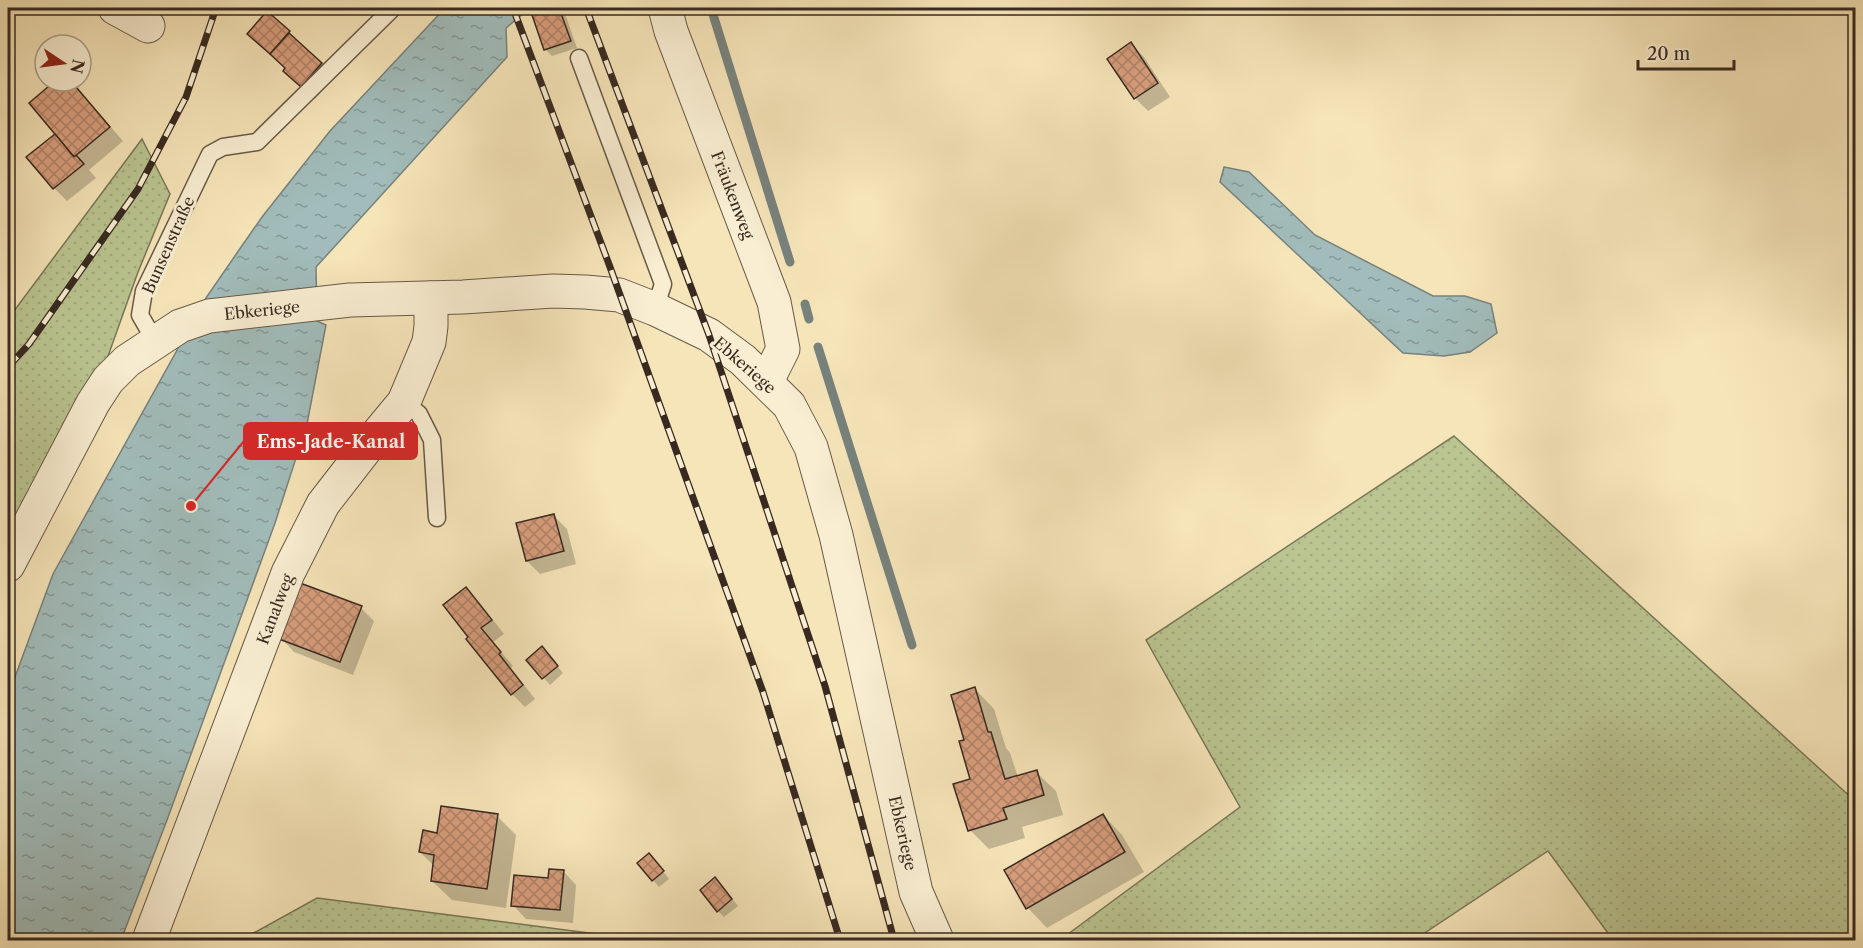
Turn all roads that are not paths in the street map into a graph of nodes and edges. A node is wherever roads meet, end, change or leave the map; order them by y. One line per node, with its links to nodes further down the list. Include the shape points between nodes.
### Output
1 (115, 8): 4 (street)
2 (393, 8): 8 (lane, Bunsenstraße, via 257,142 223,147 210,154 144,291 140,315)
3 (665, 8): 9 (street, Fräukenweg, via 774,302 783,349)
4 (148, 26)
5 (579, 58): 7 (lane, via 663,284)
6 (431, 297): 7 (street, Ebkeriege, via 585,292 619,296); 8 (street, Ebkeriege, via 350,300 209,316 180,326); 10 (street, Kanalweg, via 429,342)
7 (655, 309): 9 (street, Ebkeriege, via 709,335)
8 (155, 341): 12 (street, via 108,380)
9 (766, 381): 14 (street, Ebkeriege, via 789,405 811,447 836,535 916,892)
10 (404, 402): 11 (lane, via 419,414 432,440); 13 (street, Kanalweg, via 323,504 288,573)
11 (436, 518)
12 (8, 565)
13 (149, 940)
14 (937, 940)

